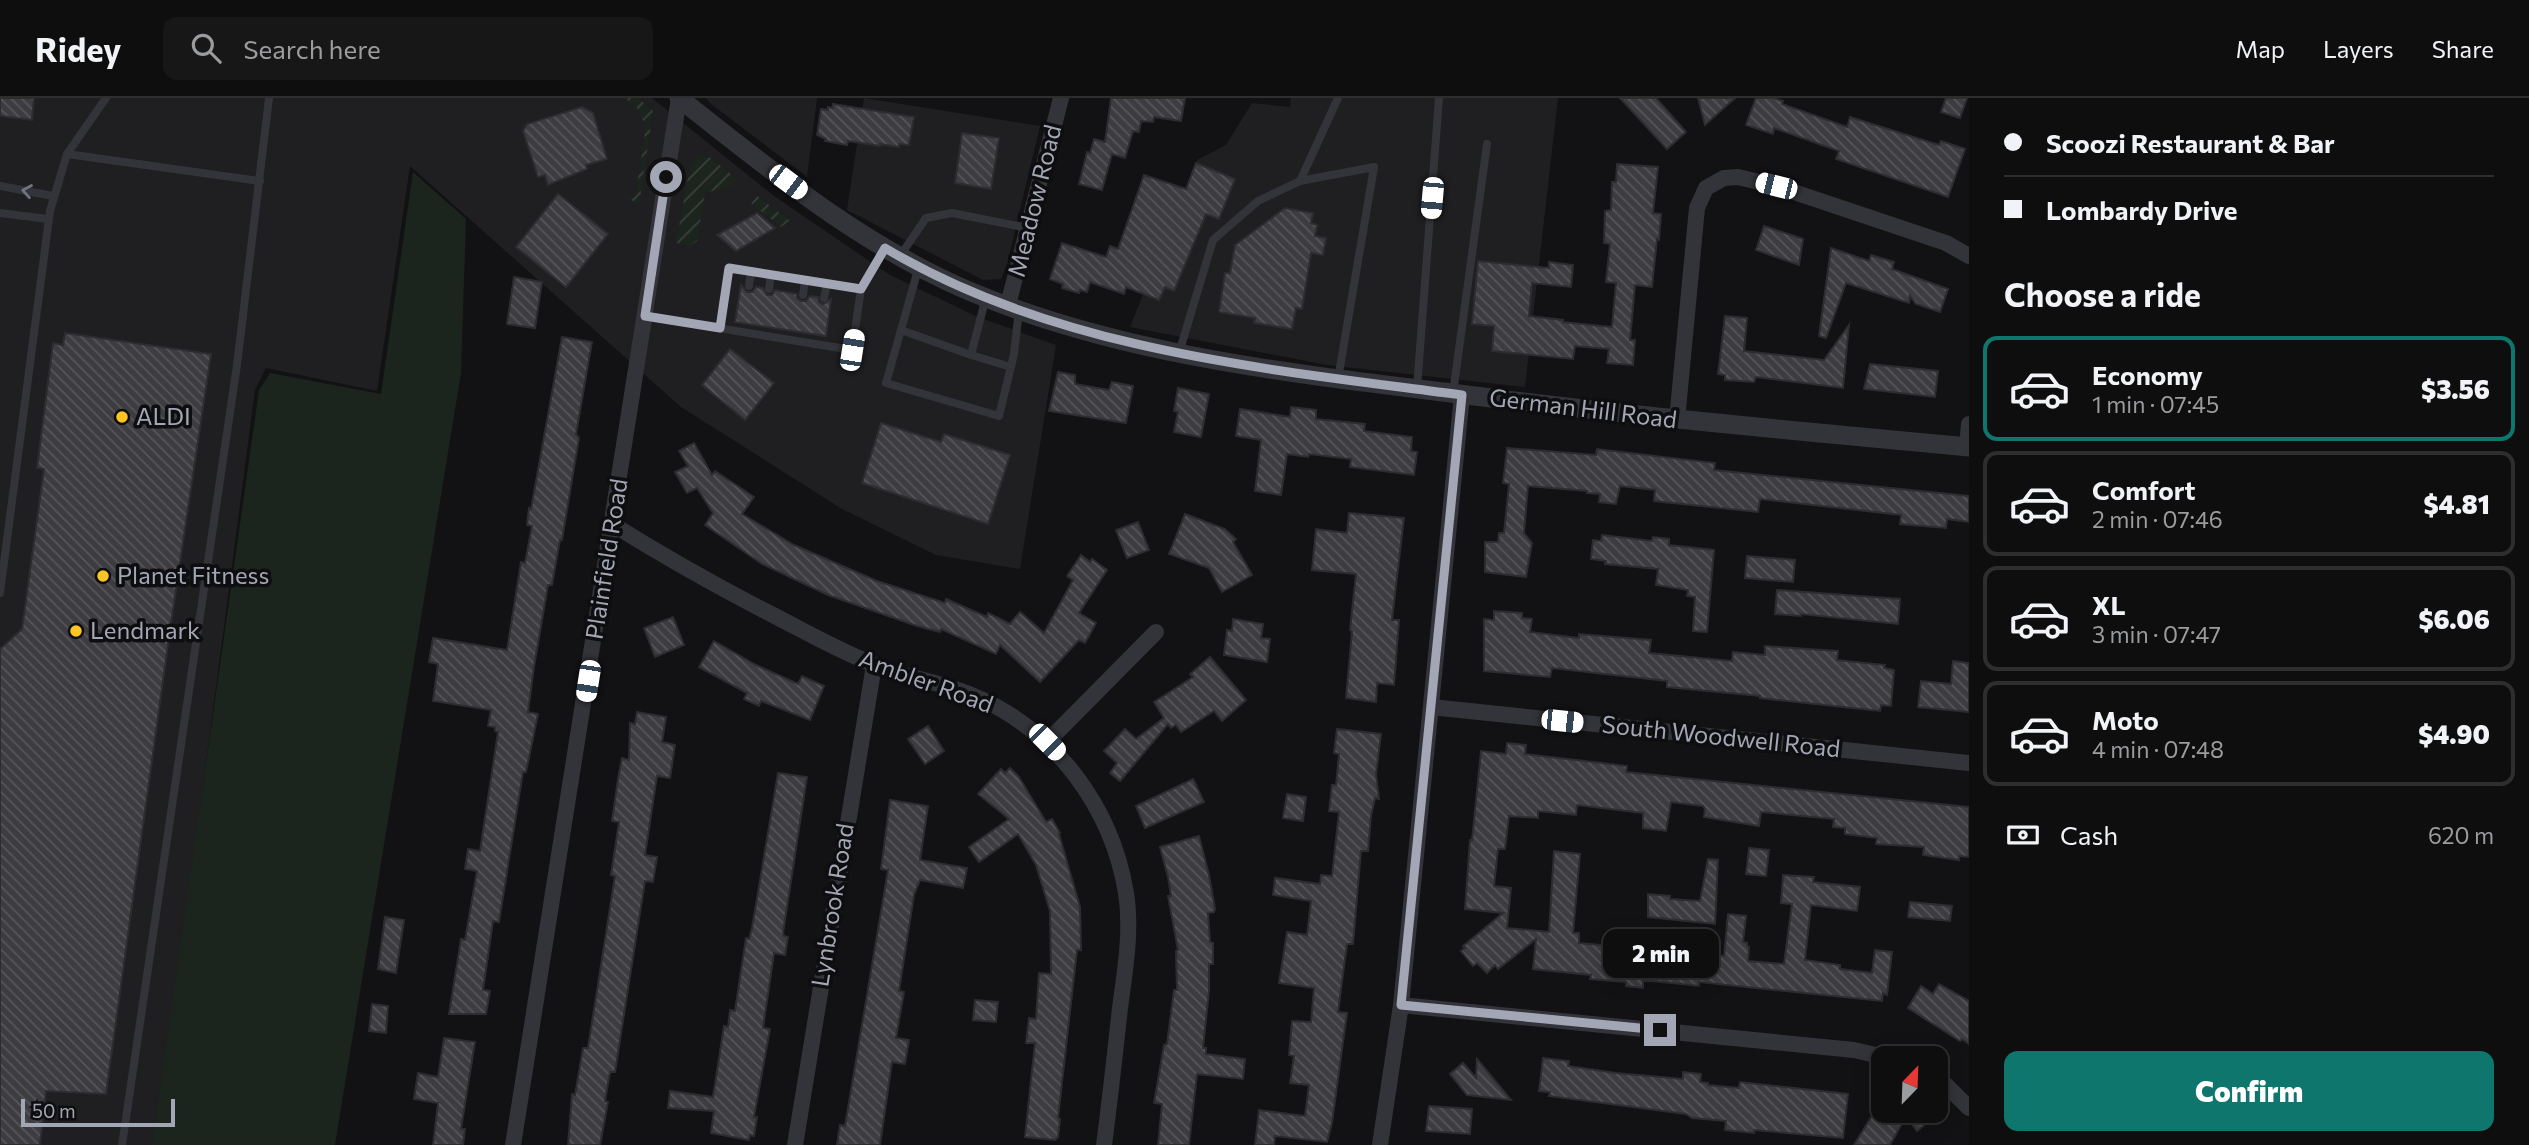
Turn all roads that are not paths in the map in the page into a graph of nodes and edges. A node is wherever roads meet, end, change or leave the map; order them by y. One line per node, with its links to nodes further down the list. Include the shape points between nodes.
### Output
1 (106, 98): 8 (lane)
2 (269, 98): 9 (lane)
3 (679, 98): 16 (street, German Hill Road, via 805,195); 30 (street, Plainfield Road)
4 (1061, 98): 15 (street, Meadow Road)
5 (1338, 98): 10 (lane)
6 (1439, 98): 37 (lane)
7 (1487, 144): 38 (lane)
8 (66, 153): 9 (lane); 12 (lane)
9 (260, 181): 53 (lane)
10 (1300, 181): 33 (lane, via 1258,201 1213,240); 36 (lane, via 1374,167)
11 (0, 186): 12 (lane, one-way to 11)
12 (53, 196): 14 (lane)
13 (0, 213): 14 (lane)
14 (48, 219): 43 (lane)
15 (1028, 228): 16 (lane, via 952,213 926,218); 29 (street, Meadow Road)
16 (893, 252): 18 (street, German Hill Road); 25 (lane)
17 (1969, 256): 39 (street, via 1946,243 1776,186 1738,177 1724,178 1706,188 1697,208)
18 (919, 266): 27 (street, German Hill Road); 32 (lane)
19 (751, 272): 20 (lane); 23 (lane); 31 (lane, via 729,268)
20 (771, 275): 21 (lane); 24 (lane)
21 (805, 281): 22 (lane); 26 (lane)
22 (827, 284): 25 (lane); 28 (lane)
23 (749, 286)
24 (769, 289)
25 (861, 289): 31 (lane, via 852,350 796,336)
26 (803, 295)
27 (986, 297): 29 (street, German Hill Road); 34 (lane)
28 (824, 298)
29 (1014, 307): 33 (street, German Hill Road); 35 (lane)
30 (645, 316): 31 (lane); 42 (street, Plainfield Road)
31 (720, 328)
32 (901, 330): 34 (lane); 35 (lane, via 886,383 999,416)
33 (1180, 353): 36 (street, German Hill Road)
34 (971, 355): 35 (lane)
35 (1011, 367)
36 (1339, 379): 37 (street, German Hill Road)
37 (1416, 389): 38 (street, German Hill Road)
38 (1457, 394): 39 (street, German Hill Road); 46 (street)
39 (1677, 420): 41 (street, German Hill Road)
40 (1969, 424): 41 (street)
41 (1968, 447)
42 (612, 524): 45 (street, Ambler Road, via 714,584); 54 (street, Plainfield Road)
43 (0, 593)
44 (1156, 632): 47 (street)
45 (874, 665): 47 (street, Ambler Road, via 973,695 1018,719); 55 (street, Lynbrook Road)
46 (1431, 707): 48 (street, South Woodwell Road); 49 (street)
47 (1047, 742): 56 (street, Ambler Road, via 1074,774 1098,814 1114,848 1126,894 1128,947)
48 (1969, 763)
49 (1401, 1005): 50 (street); 57 (street)
50 (1871, 1053)
51 (1948, 1088): 52 (street)
52 (1969, 1108)
53 (122, 1145)
54 (513, 1145)
55 (794, 1145)
56 (1104, 1145)
57 (1380, 1145)

